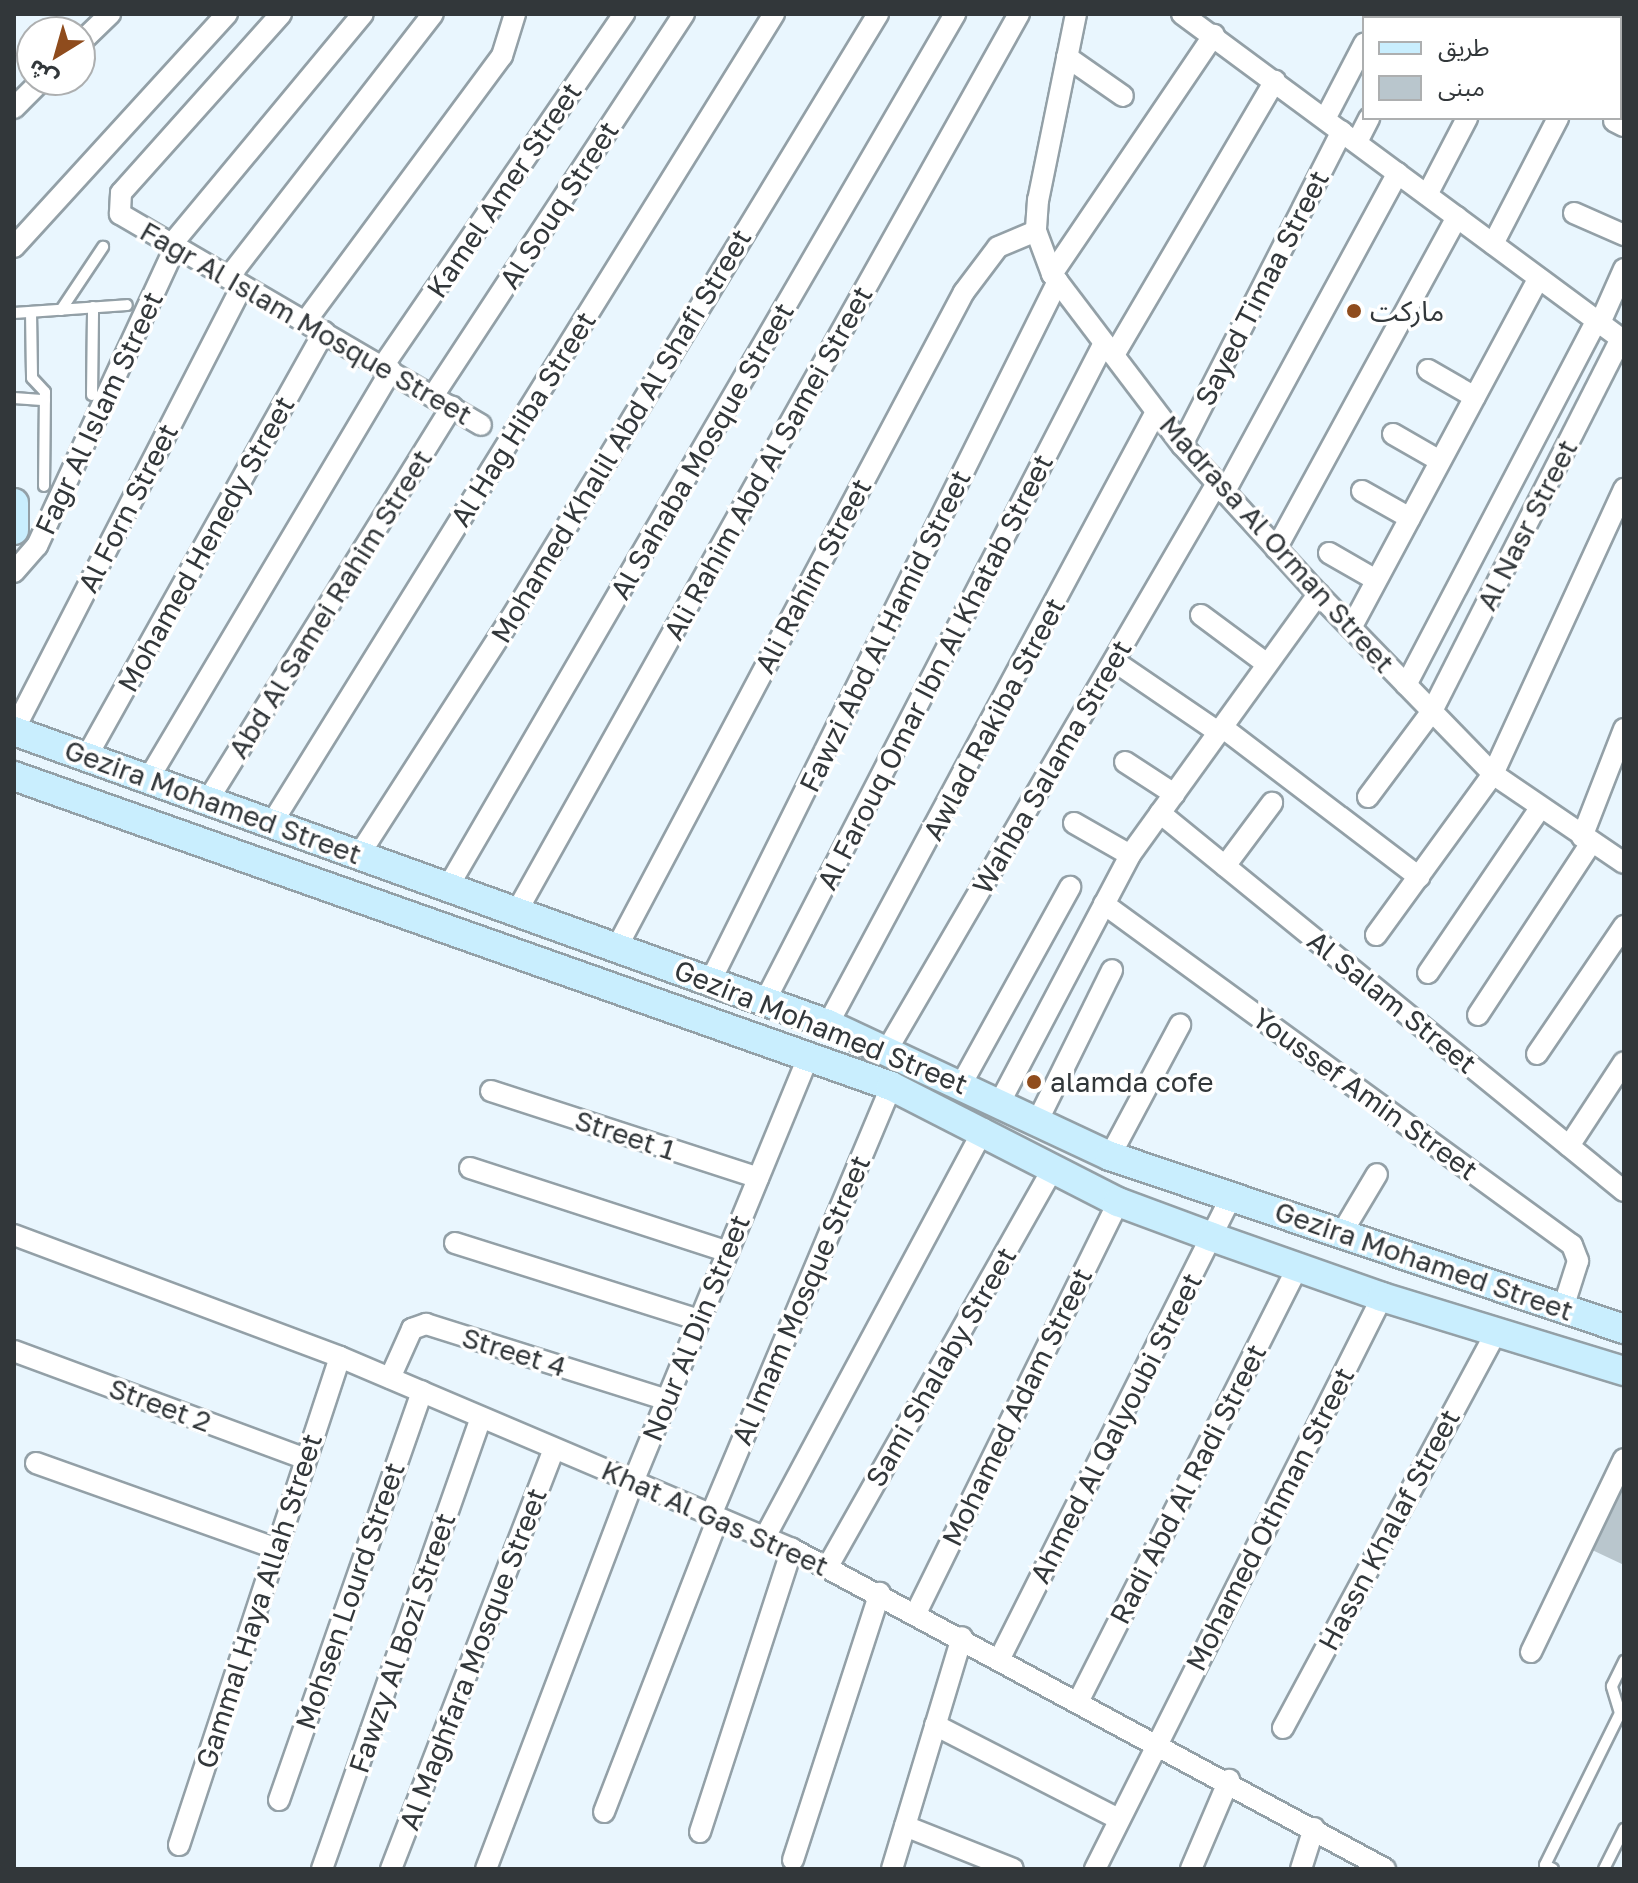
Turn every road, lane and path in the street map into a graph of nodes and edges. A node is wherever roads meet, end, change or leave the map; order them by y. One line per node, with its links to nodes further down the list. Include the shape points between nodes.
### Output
1 (227, 14): 30 (street)
2 (281, 14): 32 (street, Fagr Al Islam Mosque Street, via 121,193 117,209)
3 (363, 14): 32 (street, Fagr Al Islam Street)
4 (433, 14): 36 (street, Al Forn Street)
5 (624, 14): 47 (street, Kamel Amer Street)
6 (684, 14): 50 (street, Al Souq Street)
7 (774, 14): 92 (street, Al Hag Hiba Street)
8 (878, 14): 95 (street, Mohamed Khalil Abd Al Shafi Street, via 510,620)
9 (955, 14): 101 (street, Al Sahaba Mosque Street)
10 (1019, 14): 103 (street, Ali Rahim Abd Al Samei Street)
11 (1076, 14): 16 (street)
12 (1182, 14): 14 (street)
13 (512, 18): 42 (street, via 502,56)
14 (1207, 25): 17 (street); 34 (street, Fawzi Abd Al Hamid Street)
15 (1362, 51): 22 (street)
16 (1067, 57): 18 (street); 27 (street)
17 (1275, 81): 22 (street); 46 (street, Al Farouq Omar Ibn Al Khatab Street)
18 (1123, 96)
19 (1364, 120): 22 (street)
20 (1466, 120): 24 (street)
21 (1557, 120): 29 (street)
22 (1341, 130): 23 (street); 58 (street, Sayed Timaa Street)
23 (1398, 173): 24 (street); 61 (street, Wahba Salama Street)
24 (1427, 195): 26 (street)
25 (1574, 213): 28 (street)
26 (1457, 217): 29 (street); 67 (street)
27 (1036, 231): 34 (street, Madrasa Al Orman Street); 107 (street, Ali Rahim Street, via 998,247 964,292)
28 (1624, 235)
29 (1493, 244): 35 (street)
30 (14, 247)
31 (103, 247): 39 (lane)
32 (173, 247): 36 (street, Fagr Al Islam Mosque Street); 69 (street, Fagr Al Islam Street, via 37,546)
33 (1624, 269): 43 (street)
34 (1055, 278): 46 (street, Madrasa Al Orman Street); 110 (street, Fawzi Abd Al Hamid Street)
35 (1539, 278): 43 (street); 51 (street)
36 (235, 282): 42 (street, Fagr Al Islam Mosque Street); 79 (street, Al Forn Street)
37 (127, 305): 38 (lane)
38 (93, 307): 39 (lane); 49 (lane)
39 (61, 310): 40 (lane)
40 (31, 312): 41 (lane); 53 (lane, via 32,378 43,388)
41 (14, 313)
42 (305, 322): 44 (street, Fagr Al Islam Mosque Street)
43 (1598, 322): 45 (street); 76 (street)
44 (324, 332): 47 (street, Fagr Al Islam Mosque Street); 81 (street, Mohamed Henedy Street)
45 (1623, 340): 77 (street, Al Nasr Street)
46 (1109, 349): 55 (street, Madrasa Al Orman Street); 111 (street, Al Farouq Omar Ibn Al Khatab Street)
47 (387, 368): 50 (street, Fagr Al Islam Mosque Street); 85 (street, Kamel Amer Street)
48 (1428, 370): 51 (street)
49 (92, 395)
50 (433, 396): 54 (street, Fagr Al Islam Mosque Street)
51 (1475, 397): 59 (street)
52 (14, 398): 53 (lane)
53 (45, 400): 60 (lane)
54 (452, 407): 56 (street, Fagr Al Islam Mosque Street); 88 (street, Abd Al Samei Rahim Street)
55 (1156, 412): 58 (street, Madrasa Al Orman Street); 113 (street, Awlad Rakiba Street)
56 (481, 425)
57 (1393, 434): 59 (street)
58 (1182, 445): 61 (street, Madrasa Al Orman Street)
59 (1440, 461): 65 (street)
60 (44, 486)
61 (1220, 489): 67 (street, Madrasa Al Orman Street); 74 (street, Wahba Salama Street)
62 (1624, 489): 83 (street)
63 (1362, 491): 65 (street)
64 (14, 503): 66 (main road)
65 (1410, 518): 70 (street)
66 (14, 530)
67 (1276, 549): 71 (street, Madrasa Al Orman Street)
68 (1329, 553): 70 (street)
69 (14, 572)
70 (1376, 580): 73 (street)
71 (1318, 594): 73 (street, Madrasa Al Orman Street); 75 (street)
72 (1201, 615): 75 (street)
73 (1351, 628): 76 (street, Madrasa Al Orman Street)
74 (1114, 661): 78 (street); 115 (street, Wahba Salama Street)
75 (1267, 664): 78 (street)
76 (1406, 685): 77 (street, Madrasa Al Orman Street)
77 (1432, 711): 83 (street, Madrasa Al Orman Street); 87 (street, Al Nasr Street)
78 (1220, 730): 86 (street); 99 (street)
79 (14, 731): 81 (main road, Gezira Mohamed Street)
80 (1621, 743): 94 (street)
81 (87, 756): 85 (main road, Gezira Mohamed Street)
82 (1125, 762): 86 (street)
83 (1493, 774): 90 (street, Madrasa Al Orman Street); 99 (street)
84 (14, 776): 105 (main road, Gezira Mohamed Street)
85 (149, 778): 88 (main road, Gezira Mohamed Street)
86 (1174, 794): 91 (street)
87 (1368, 797)
88 (208, 800): 92 (main road, Gezira Mohamed Street)
89 (1272, 803): 98 (street)
90 (1540, 808): 94 (street, Madrasa Al Orman Street); 109 (street)
91 (1160, 813): 96 (street); 98 (street, Al Salam Street)
92 (272, 823): 95 (main road, Gezira Mohamed Street)
93 (1074, 823): 96 (street)
94 (1587, 840): 97 (street, Madrasa Al Orman Street); 112 (street)
95 (359, 855): 101 (main road, Gezira Mohamed Street)
96 (1130, 855): 102 (street)
97 (1624, 863)
98 (1225, 866): 125 (street, Al Salam Street)
99 (1419, 877): 106 (street)
100 (1070, 887): 119 (street)
101 (461, 892): 103 (main road, Gezira Mohamed Street); 105 (main road)
102 (1104, 904): 122 (street); 141 (street, Youssef Amin Street, via 1572,1245 1578,1261)
103 (517, 911): 107 (main road, Gezira Mohamed Street)
104 (1624, 926): 116 (street)
105 (462, 934): 117 (main road, Gezira Mohamed Street)
106 (1376, 935)
107 (617, 947): 110 (main road, Gezira Mohamed Street)
108 (1112, 970): 123 (street)
109 (1428, 973)
110 (711, 980): 111 (main road, Gezira Mohamed Street)
111 (765, 1001): 113 (main road, Gezira Mohamed Street)
112 (1478, 1015)
113 (828, 1024): 115 (main road, Gezira Mohamed Street)
114 (1180, 1025): 126 (street)
115 (887, 1050): 119 (main road, Gezira Mohamed Street)
116 (1537, 1054)
117 (808, 1057): 120 (main road, Gezira Mohamed Street); 130 (street, Nour Al Din Street)
118 (1624, 1062): 125 (street)
119 (962, 1083): 122 (main road, Gezira Mohamed Street)
120 (891, 1086): 124 (main road, Gezira Mohamed Street); 157 (street, Al Imam Mosque Street)
121 (491, 1091): 130 (street, Street 1)
122 (1000, 1102): 123 (main road, Gezira Mohamed Street)
123 (1038, 1120): 126 (main road, Gezira Mohamed Street)
124 (984, 1129): 127 (main road, Gezira Mohamed Street); 158 (street)
125 (1569, 1146): 131 (street, Al Salam Street)
126 (1110, 1156): 132 (main road, Gezira Mohamed Street)
127 (1054, 1167): 133 (main road, Gezira Mohamed Street); 161 (street, Sami Shalaby Street)
128 (470, 1168): 138 (street)
129 (1377, 1174): 134 (street)
130 (758, 1178): 138 (street, Nour Al Din Street)
131 (1624, 1191)
132 (1231, 1197): 134 (main road, Gezira Mohamed Street); 136 (street, Ahmed Al Qalyoubi Street)
133 (1118, 1202): 136 (main road, Gezira Mohamed Street); 163 (street, Mohamed Adam Street)
134 (1343, 1231): 141 (main road, Gezira Mohamed Street)
135 (14, 1235): 146 (street, Khat Al Gas Street)
136 (1212, 1237): 139 (main road, Gezira Mohamed Street); 166 (street, Ahmed Al Qalyoubi Street)
137 (455, 1243): 142 (street)
138 (728, 1252): 142 (street, Nour Al Din Street)
139 (1297, 1268): 140 (main road, Gezira Mohamed Street); 168 (street, Radi Abd Al Radi Street)
140 (1382, 1297): 144 (main road, Gezira Mohamed Street); 171 (street, Mohamed Othman Street)
141 (1563, 1308): 143 (main road, Gezira Mohamed Street)
142 (699, 1320): 150 (street, Nour Al Din Street)
143 (1624, 1329)
144 (1496, 1332): 147 (main road, Gezira Mohamed Street); 170 (street, Hassn Khalaf Street)
145 (14, 1351): 153 (street, Street 2)
146 (340, 1357): 148 (street, Khat Al Gas Street); 153 (street, Gammal Haya Allah Street)
147 (1624, 1371)
148 (390, 1378): 149 (street, Khat Al Gas Street); 150 (street, Street 4, via 412,1329 426,1324)
149 (422, 1391): 151 (street, Khat Al Gas Street); 173 (street, Mohsen Lourd Street)
150 (667, 1400): 156 (street, Nour Al Din Street)
151 (481, 1418): 152 (street, Khat Al Gas Street); 182 (street, Fawzy Al Bozi Street)
152 (554, 1449): 156 (street, Khat Al Gas Street); 183 (street, Al Maghfara Mosque Street)
153 (306, 1459): 159 (street, Gammal Haya Allah Street)
154 (1624, 1459): 165 (street)
155 (36, 1463): 159 (street)
156 (633, 1482): 157 (street, Khat Al Gas Street); 184 (street, Nour Al Din Street)
157 (715, 1516): 158 (street, Khat Al Gas Street); 174 (street, Al Imam Mosque Street)
158 (765, 1537): 160 (street, Khat Al Gas Street)
159 (277, 1549): 180 (street, Gammal Haya Allah Street)
160 (792, 1549): 161 (street, Khat Al Gas Street); 179 (street)
161 (828, 1566): 162 (street, Khat Al Gas Street)
162 (880, 1593): 163 (street, Khat Al Gas Street); 181 (street)
163 (916, 1613): 164 (street, Khat Al Gas Street)
164 (962, 1637): 166 (street, Khat Al Gas Street); 169 (street)
165 (1531, 1652)
166 (1000, 1658): 168 (street, Khat Al Gas Street)
167 (1624, 1661): 191 (lane, via 1612,1686 1620,1713 1545,1865)
168 (1079, 1700): 171 (street, Khat Al Gas Street)
169 (935, 1725): 175 (street); 176 (street)
170 (1283, 1728)
171 (1157, 1742): 172 (street, Khat Al Gas Street); 175 (street, Mohamed Othman Street)
172 (1229, 1780): 177 (street, Khat Al Gas Street); 188 (street)
173 (279, 1800)
174 (604, 1812)
175 (1119, 1819): 187 (street, Mohamed Othman Street)
176 (905, 1826): 185 (street); 186 (street)
177 (1314, 1828): 189 (street); 190 (street, Khat Al Gas Street)
178 (1624, 1829): 192 (lane)
179 (700, 1832)
180 (179, 1845)
181 (793, 1860)
182 (322, 1869)
183 (391, 1869)
184 (486, 1869)
185 (892, 1869)
186 (1013, 1869)
187 (1095, 1869)
188 (1191, 1869)
189 (1301, 1869)
190 (1385, 1869)
191 (1553, 1869)
192 (1604, 1869)

